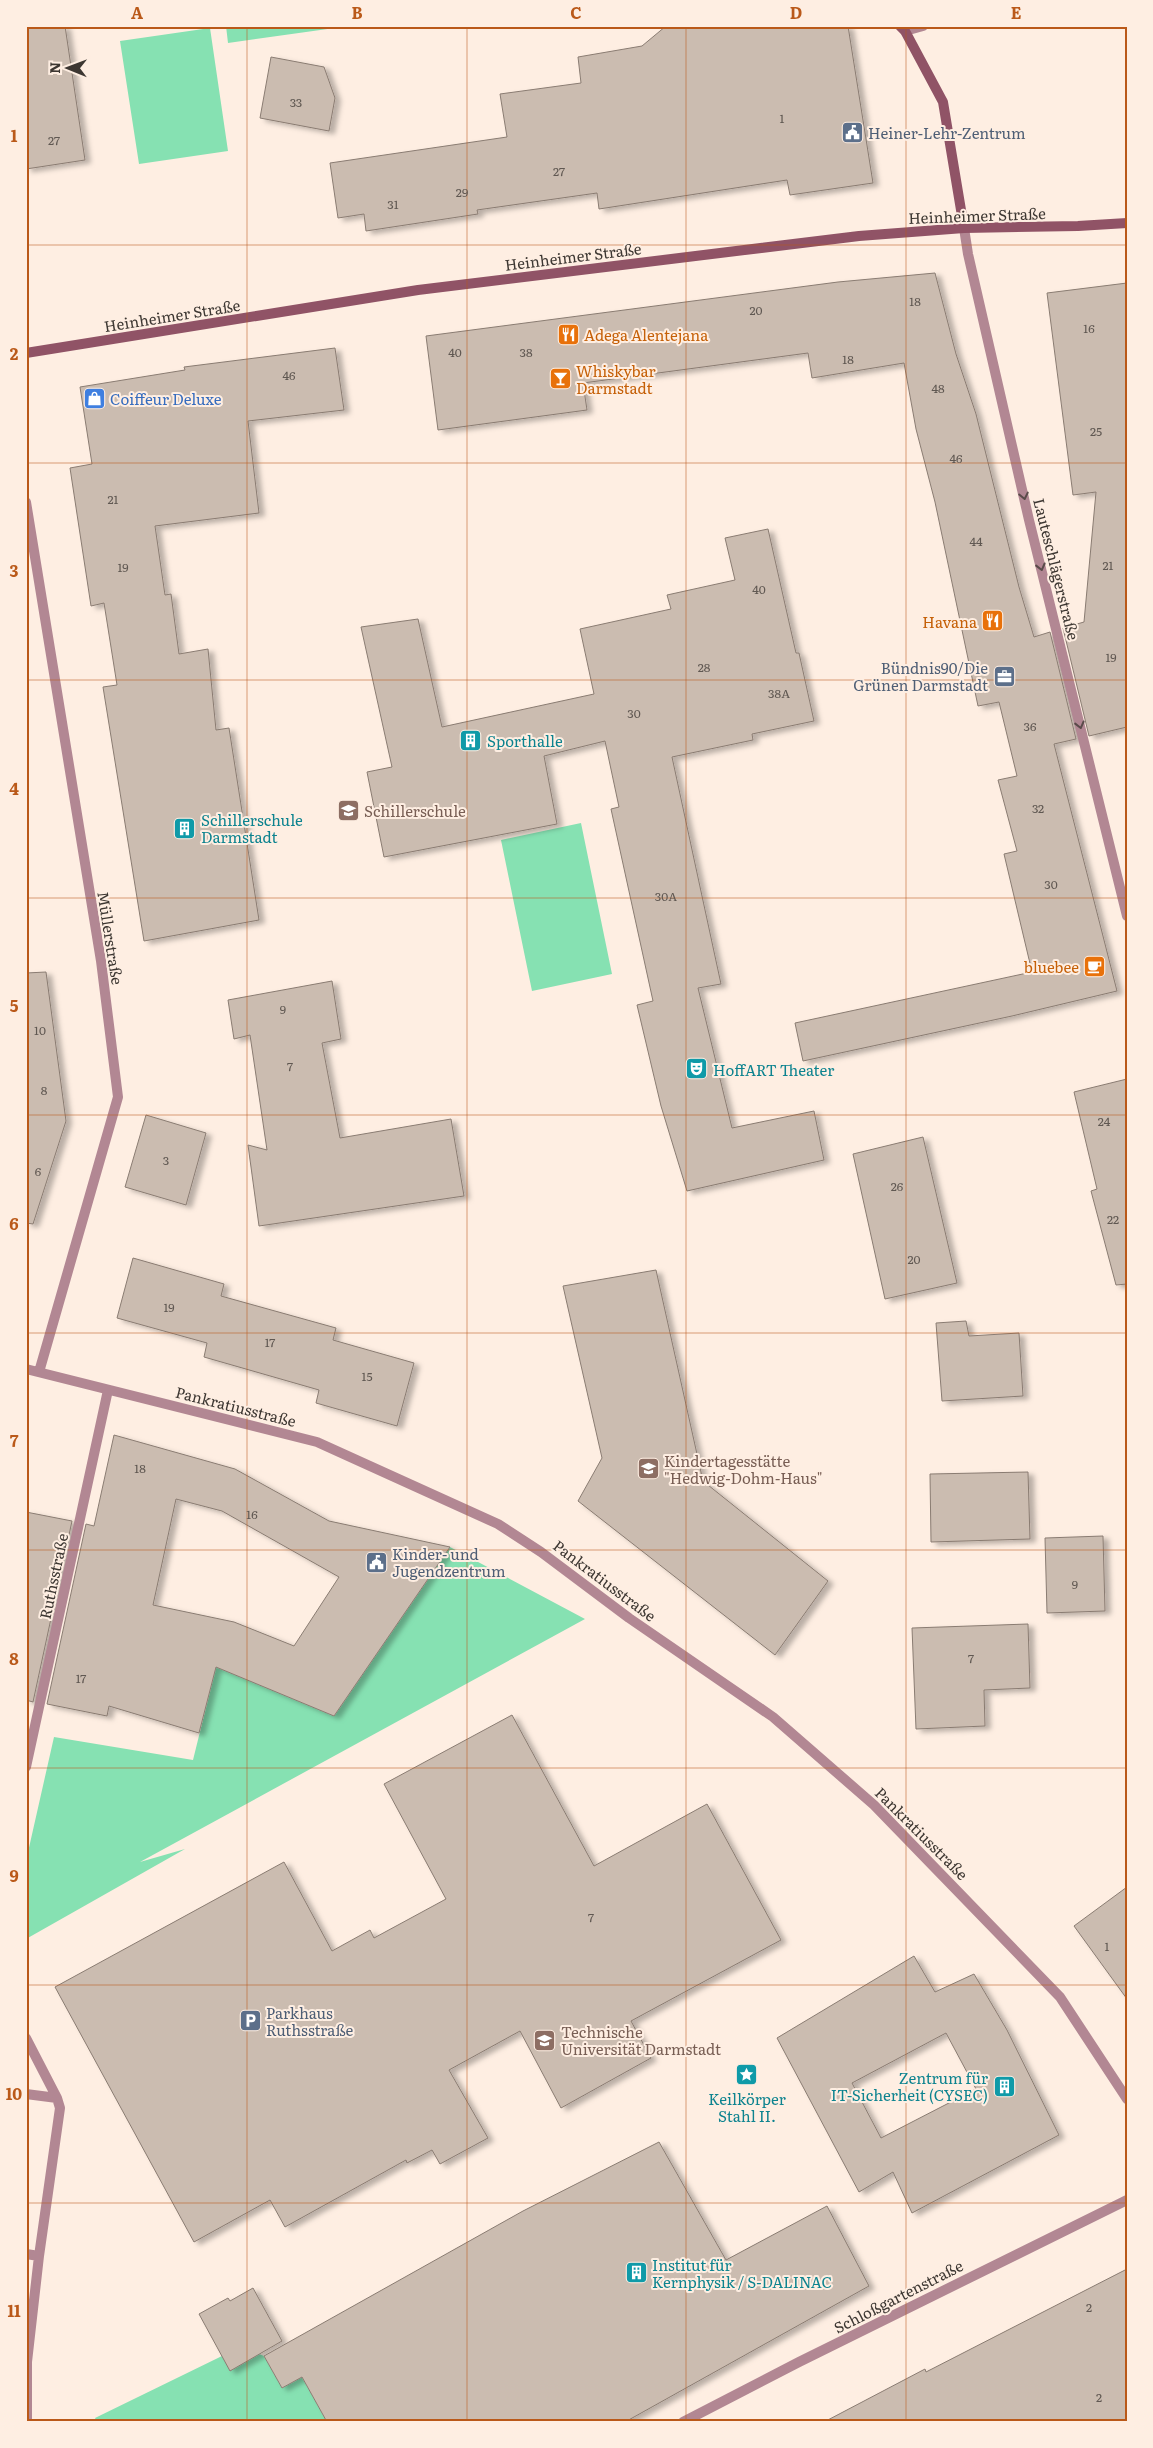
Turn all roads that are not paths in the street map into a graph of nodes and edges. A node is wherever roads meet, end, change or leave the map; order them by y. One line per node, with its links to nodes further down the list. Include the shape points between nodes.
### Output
1 (923, 26): 2 (street)
2 (903, 29): 4 (street, via 943,102)
3 (1127, 223): 4 (street, Heinheimer Straße)
4 (964, 228): 5 (street, Heinheimer Straße, via 859,236 418,290); 7 (street, Lauteschlägerstraße, one-way to 7, via 1018,472)
5 (26, 353)
6 (26, 502): 9 (street, Müllerstraße, via 101,961 118,1097)
7 (1127, 916)
8 (26, 1368): 9 (street, Pankratiusstraße)
9 (39, 1372): 10 (street, Pankratiusstraße)
10 (108, 1390): 11 (street, Ruthsstraße); 15 (street, Pankratiusstraße, via 317,1442 498,1524 541,1552 629,1618 772,1716 874,1805 1060,1997)
11 (26, 1767)
12 (26, 2038): 14 (street)
13 (26, 2094): 14 (street)
14 (57, 2098): 18 (street, via 60,2108)
15 (1127, 2099)
16 (1127, 2200): 20 (street, Schloßgartenstraße)
17 (26, 2254): 18 (street)
18 (39, 2256): 19 (street, via 28,2362)
19 (27, 2422)
20 (683, 2422)

